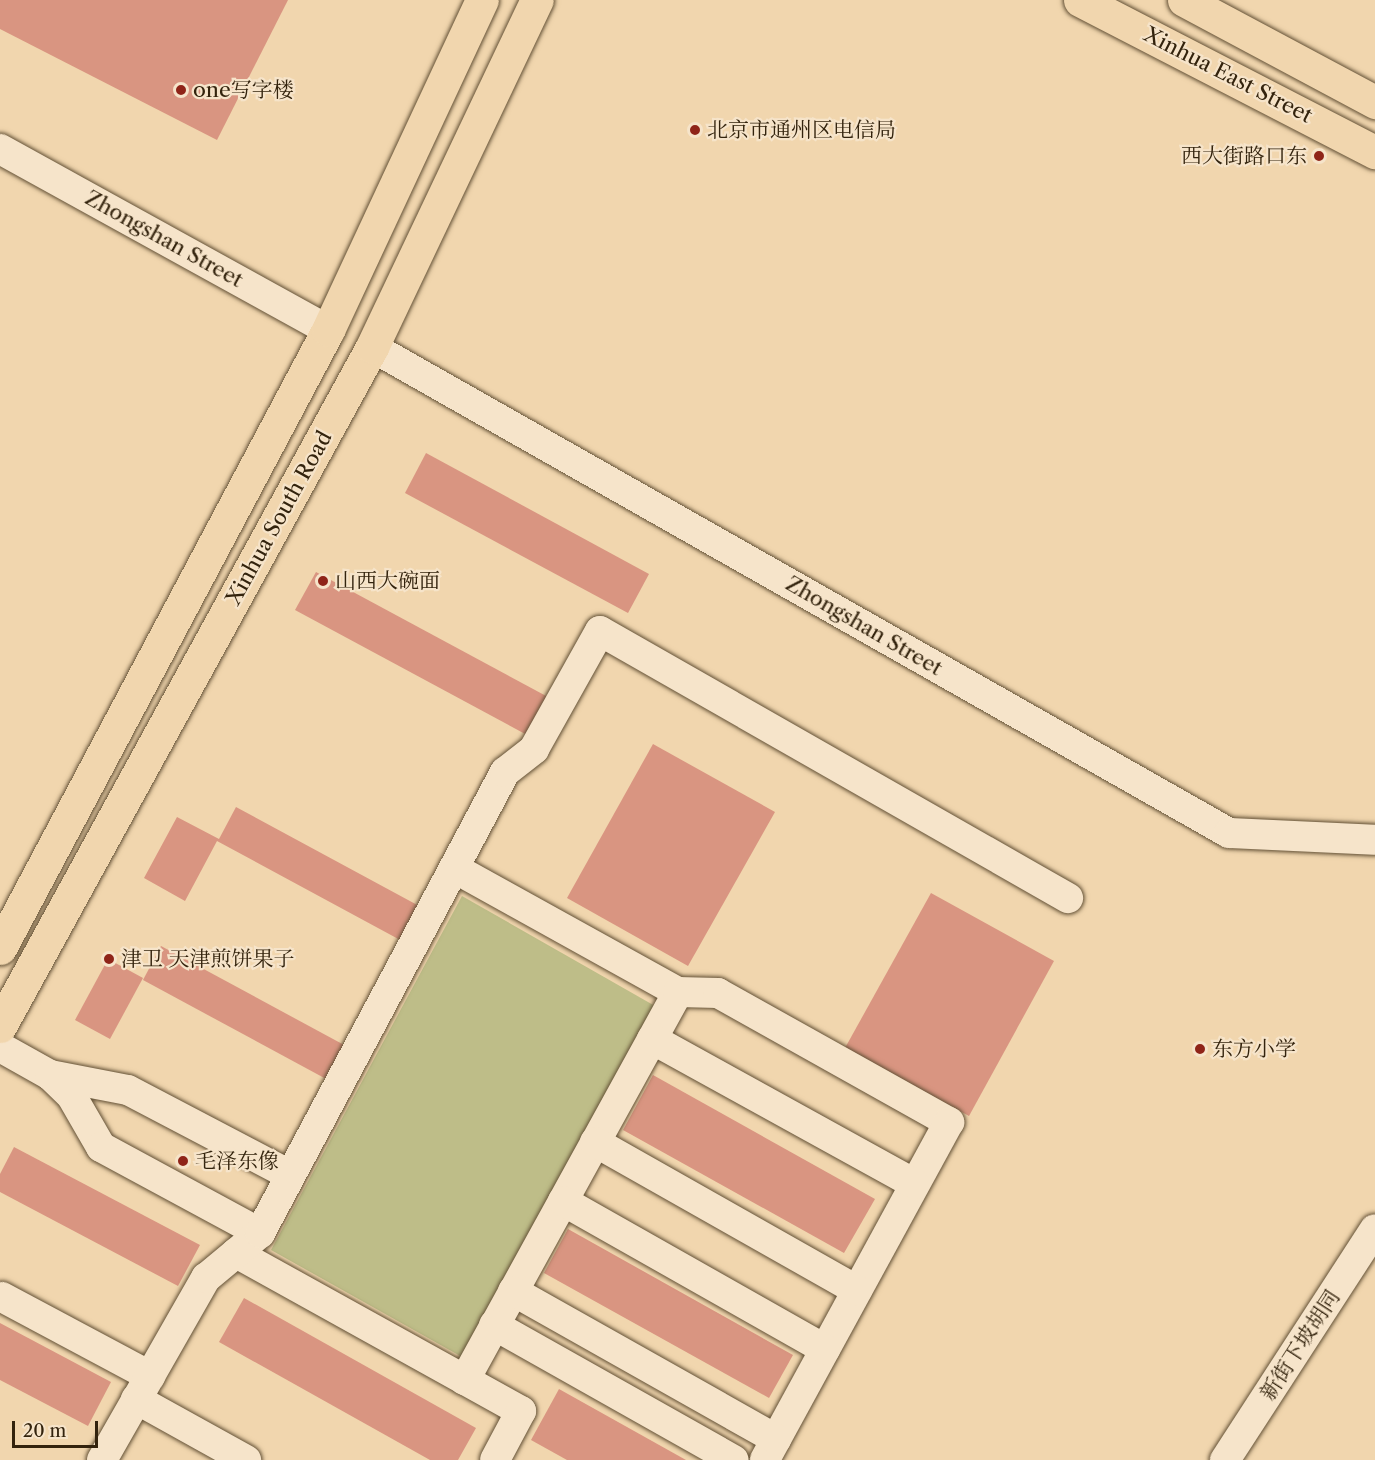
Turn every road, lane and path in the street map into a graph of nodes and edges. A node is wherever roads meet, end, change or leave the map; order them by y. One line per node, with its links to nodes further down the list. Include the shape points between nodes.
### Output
1 (482, 0): 8 (main road, Xinhua South Road)
2 (537, 0): 9 (main road, Xinhua South Road)
3 (1080, 0): 7 (main road, Xinhua East Street)
4 (1184, 0): 5 (main road)
5 (1375, 102)
6 (0, 149): 8 (street, Zhongshan Street)
7 (1375, 152)
8 (328, 330): 13 (main road, Xinhua South Road)
9 (372, 347): 10 (street, Zhongshan Street, via 1229,833); 15 (main road, Xinhua South Road)
10 (1375, 840)
11 (454, 868): 12 (street, via 505,772 534,749 600,631); 14 (street); 20 (street)
12 (1068, 898)
13 (0, 948)
14 (678, 993): 16 (street); 21 (street, via 718,993 949,1122)
15 (0, 1026)
16 (652, 1039): 19 (street); 21 (street)
17 (0, 1047): 18 (street)
18 (50, 1075): 20 (street, via 128,1090); 24 (street, via 71,1095 101,1147)
19 (595, 1142): 22 (street); 26 (street)
20 (291, 1175): 24 (street)
21 (915, 1184): 26 (street)
22 (563, 1201): 27 (street); 30 (street)
23 (1375, 1229): 38 (street, 新街下坡胡同)
24 (260, 1233): 25 (street)
25 (236, 1252): 31 (street); 32 (street, via 206,1278)
26 (857, 1290): 30 (street)
27 (513, 1291): 29 (street); 33 (street)
28 (2, 1297): 32 (street)
29 (495, 1325): 31 (street); 37 (street)
30 (825, 1349): 33 (street)
31 (465, 1380): 34 (street, via 521,1412)
32 (143, 1388): 35 (street); 36 (street)
33 (770, 1450)
34 (506, 1456)
35 (102, 1460)
36 (246, 1460)
37 (734, 1460)
38 (1225, 1460)

